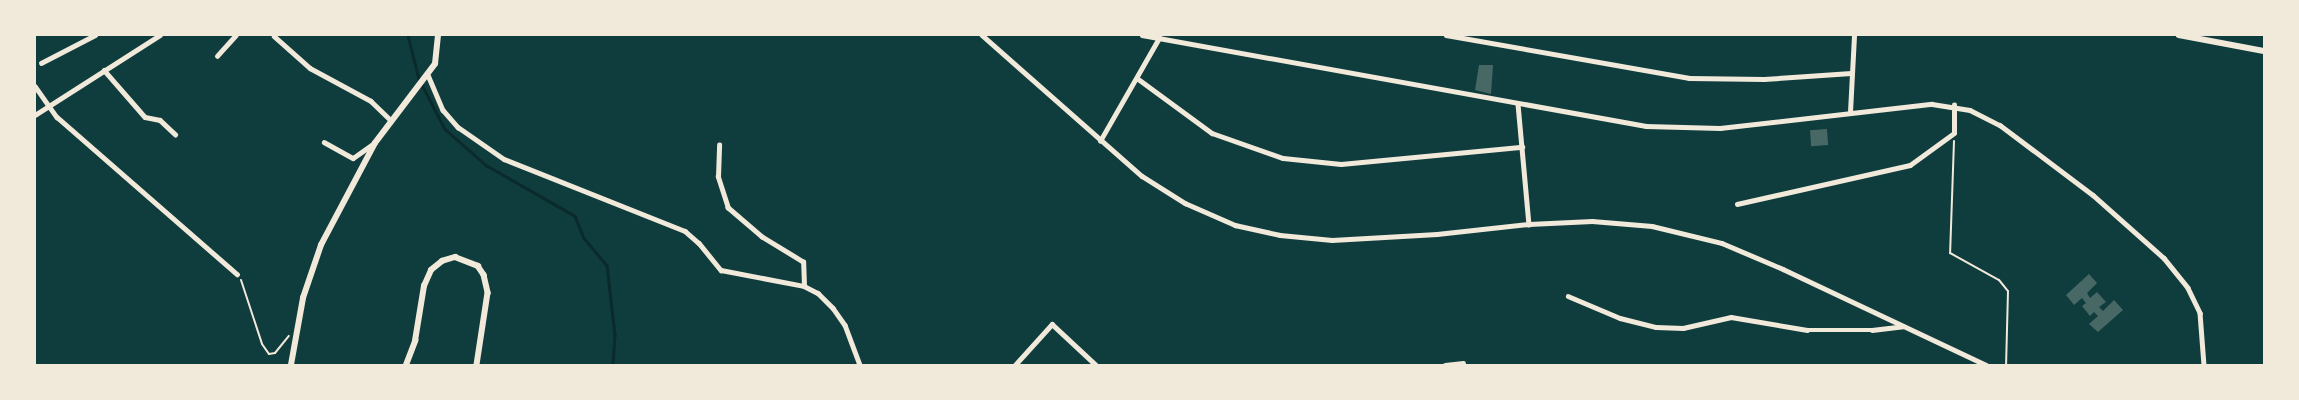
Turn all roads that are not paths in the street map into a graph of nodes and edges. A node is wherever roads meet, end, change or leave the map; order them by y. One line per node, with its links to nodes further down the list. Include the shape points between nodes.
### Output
1 (95, 35): 16 (street)
2 (160, 35): 17 (street)
3 (236, 35): 15 (street)
4 (438, 35): 19 (street, via 438,53)
5 (982, 35): 29 (street)
6 (1142, 35): 12 (street)
7 (1178, 35): 13 (street)
8 (1446, 35): 18 (street, via 1689,78 1764,79)
9 (1854, 35): 18 (street)
10 (2179, 35): 14 (street)
11 (274, 36): 27 (street, via 310,68 371,101)
12 (1159, 38): 13 (street); 20 (street)
13 (1175, 41): 22 (street)
14 (2264, 51)
15 (217, 56)
16 (41, 63)
17 (104, 70): 24 (street); 28 (street, via 145,117 160,120)
18 (1851, 73): 25 (street)
19 (428, 75): 27 (street); 37 (street, via 443,110 458,127 504,159 685,231 721,270)
20 (1137, 78): 29 (street); 33 (street, via 1212,133 1283,158 1324,163 1363,162)
21 (35, 86): 24 (street)
22 (1518, 104): 25 (street, via 1638,125 1685,129); 33 (street)
23 (1954, 105): 25 (street); 34 (street, via 1954,133 1910,165); 49 (street, via 2000,125 2093,195 2164,258 2188,288 2200,314)
24 (51, 106): 26 (street); 36 (street, via 57,117)
25 (1850, 112)
26 (35, 115)
27 (391, 120): 31 (street)
28 (175, 134)
29 (1100, 141): 35 (street, via 1142,176 1178,200 1222,220 1264,233 1315,240 1354,240)
30 (324, 142): 31 (street, via 352,158)
31 (375, 143): 41 (street, via 322,245 295,330)
32 (719, 146): 37 (street, via 718,177 728,208 762,237 803,262)
33 (1522, 147): 35 (street)
34 (1737, 204)
35 (1529, 224): 39 (street, via 1622,222 1688,233 1783,269)
36 (237, 274)
37 (804, 286): 44 (street, via 833,308 845,326)
38 (1568, 296): 39 (street, via 1620,318 1656,327 1683,328 1731,317 1807,330 1872,330)
39 (1905, 326): 48 (street)
40 (1463, 363): 47 (street)
41 (291, 365)
42 (406, 365): 43 (street, via 415,340 424,286 431,270 442,261 455,257 478,266 484,275 488,293)
43 (477, 365)
44 (860, 365)
45 (1015, 365): 46 (street, via 1052,324)
46 (1096, 365)
47 (1446, 365)
48 (1986, 365)
49 (2204, 365)

